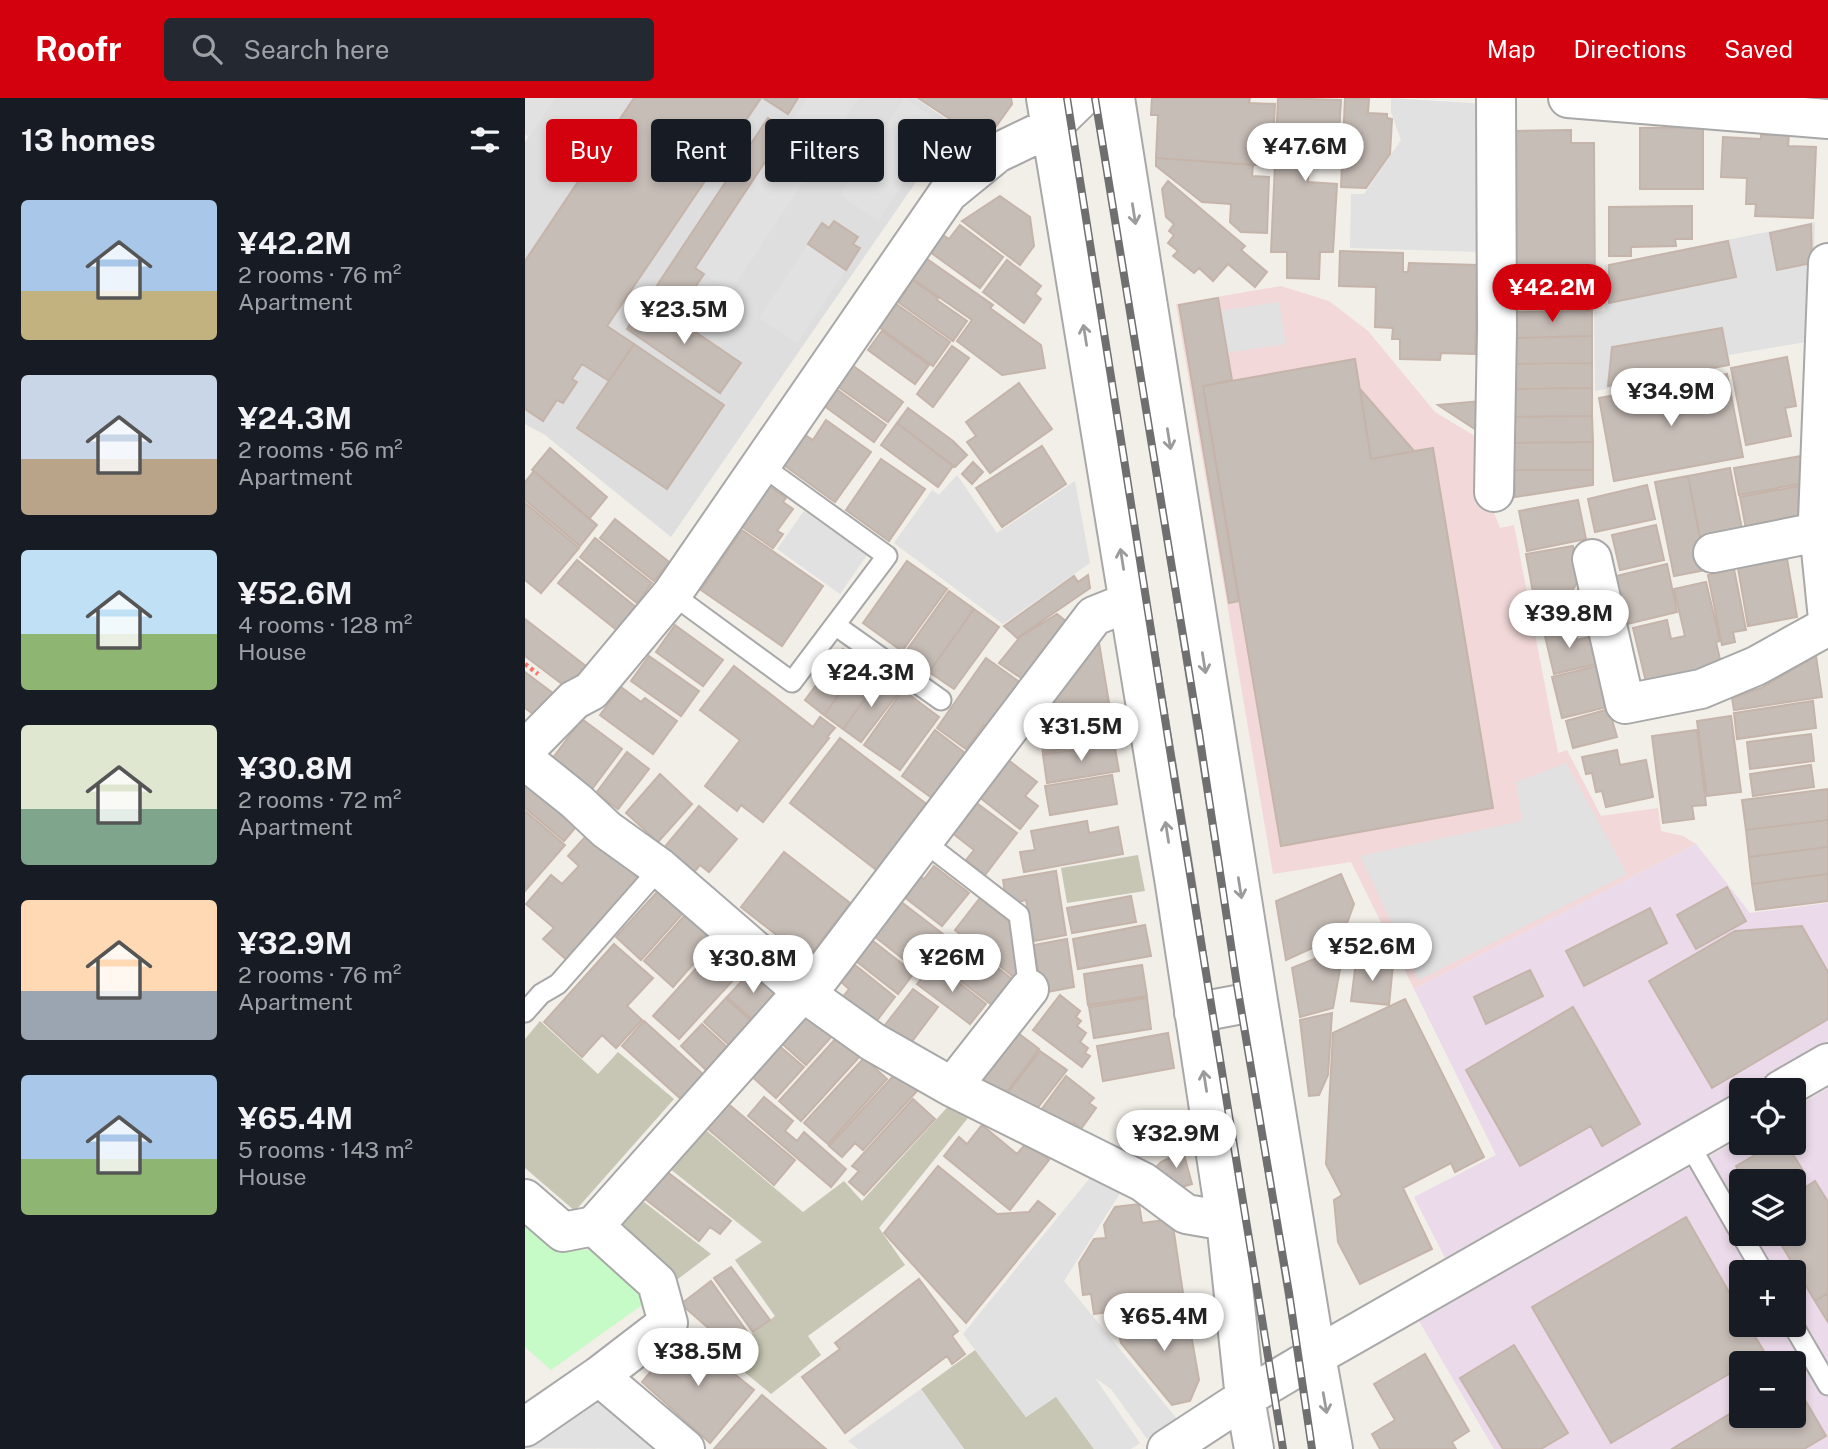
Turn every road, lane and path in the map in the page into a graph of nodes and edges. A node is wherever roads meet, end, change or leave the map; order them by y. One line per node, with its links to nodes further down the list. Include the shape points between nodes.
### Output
1 (1081, 98): 5 (street)
2 (1115, 98): 25 (street, one-way to 25)
3 (1496, 98): 9 (street)
4 (1568, 98): 6 (street)
5 (1049, 113): 8 (street, via 948,193); 14 (street, one-way to 5)
6 (1828, 118)
7 (1828, 263): 10 (street)
8 (761, 465): 13 (street); 16 (lane, via 887,556)
9 (1494, 492)
10 (1818, 532): 11 (street); 15 (street)
11 (1713, 553)
12 (1592, 559): 17 (street, via 1625,704 1701,689 1756,666)
13 (672, 594): 16 (lane, via 792,682); 19 (street, via 591,691 574,700)
14 (1129, 602): 21 (street, via 1094,616); 27 (street, one-way to 14)
15 (1828, 619)
16 (835, 625): 18 (lane)
17 (1828, 626)
18 (941, 700)
19 (525, 750)
20 (525, 760): 22 (street)
21 (923, 841): 23 (lane, via 1019,915); 24 (street, via 820,977)
22 (660, 868): 24 (street); 26 (lane, via 558,984)
23 (1029, 989): 30 (street)
24 (803, 992): 30 (street, via 873,1042); 35 (street)
25 (1258, 1001): 27 (street); 38 (street)
26 (525, 1012)
27 (1194, 1013): 34 (street, one-way to 27)
28 (1828, 1063): 29 (street)
29 (1802, 1078)
30 (952, 1087): 34 (street, via 1143,1182 1186,1214)
31 (1729, 1121): 32 (street)
32 (1689, 1144): 36 (lane); 38 (street)
33 (525, 1199): 35 (street, via 563,1232)
34 (1226, 1221): 41 (street)
35 (594, 1226): 39 (street, via 657,1283 668,1323)
36 (1756, 1260)
37 (1800, 1337): 40 (lane)
38 (1316, 1356): 41 (street); 46 (street, one-way to 46)
39 (599, 1376): 42 (street); 43 (street)
40 (1828, 1385)
41 (1245, 1398): 44 (street); 45 (street)
42 (525, 1427)
43 (685, 1449)
44 (1167, 1449)
45 (1254, 1449)
46 (1333, 1449)

